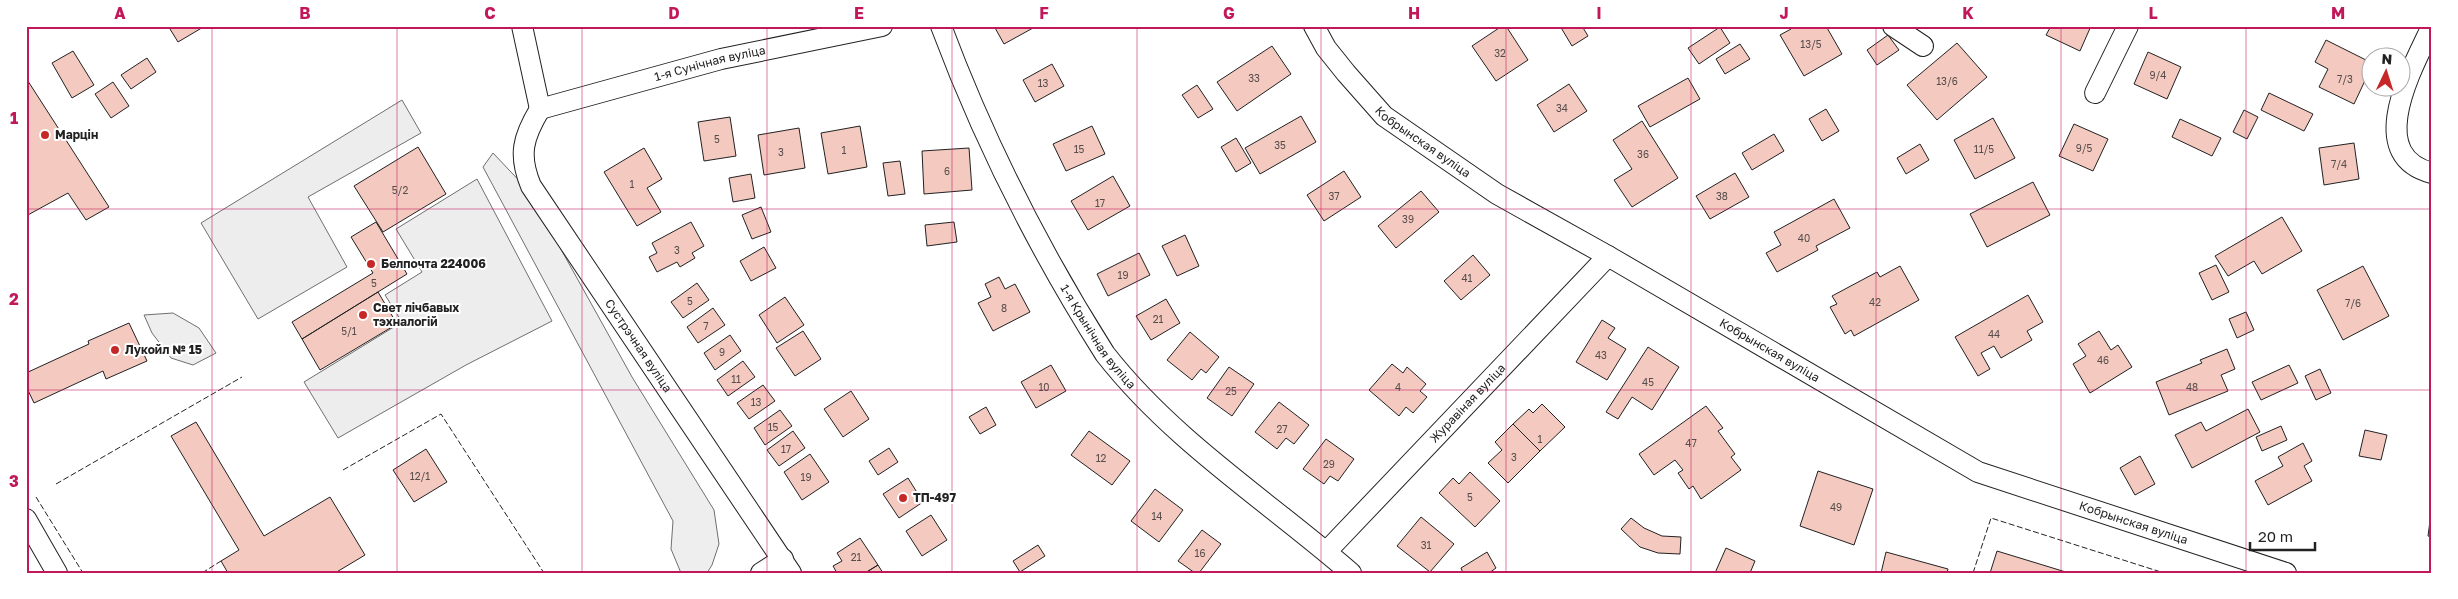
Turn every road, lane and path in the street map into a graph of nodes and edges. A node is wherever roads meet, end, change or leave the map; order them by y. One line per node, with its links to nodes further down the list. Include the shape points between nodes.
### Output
1 (522, 26): 10 (street)
2 (882, 26): 10 (street, 1-я Сунічная вуліца, via 712,61)
3 (941, 26): 14 (street, 1-я Крынічная вуліца, via 969,101 1006,178 1105,354 1125,380 1178,432)
4 (1314, 26): 12 (street, Кобрынская вуліца, via 1326,48 1384,116 1497,194)
5 (1893, 26): 8 (street)
6 (2128, 26): 9 (street)
7 (2432, 26): 11 (street, via 2400,97 2397,133 2406,158 2414,166)
8 (1923, 46)
9 (2095, 93)
10 (540, 109): 15 (street, Сустрэчная вуліца, via 528,128 524,144 526,172 531,186)
11 (2432, 173)
12 (1608, 256): 14 (street, Журавіная вуліца); 19 (street, Кобрынская вуліца, via 1978,472)
13 (26, 519): 16 (street)
14 (1327, 552): 18 (street, 1-я Крынічная вуліца)
15 (787, 566): 17 (street)
16 (58, 573)
17 (761, 573)
18 (1351, 573)
19 (2286, 573)

